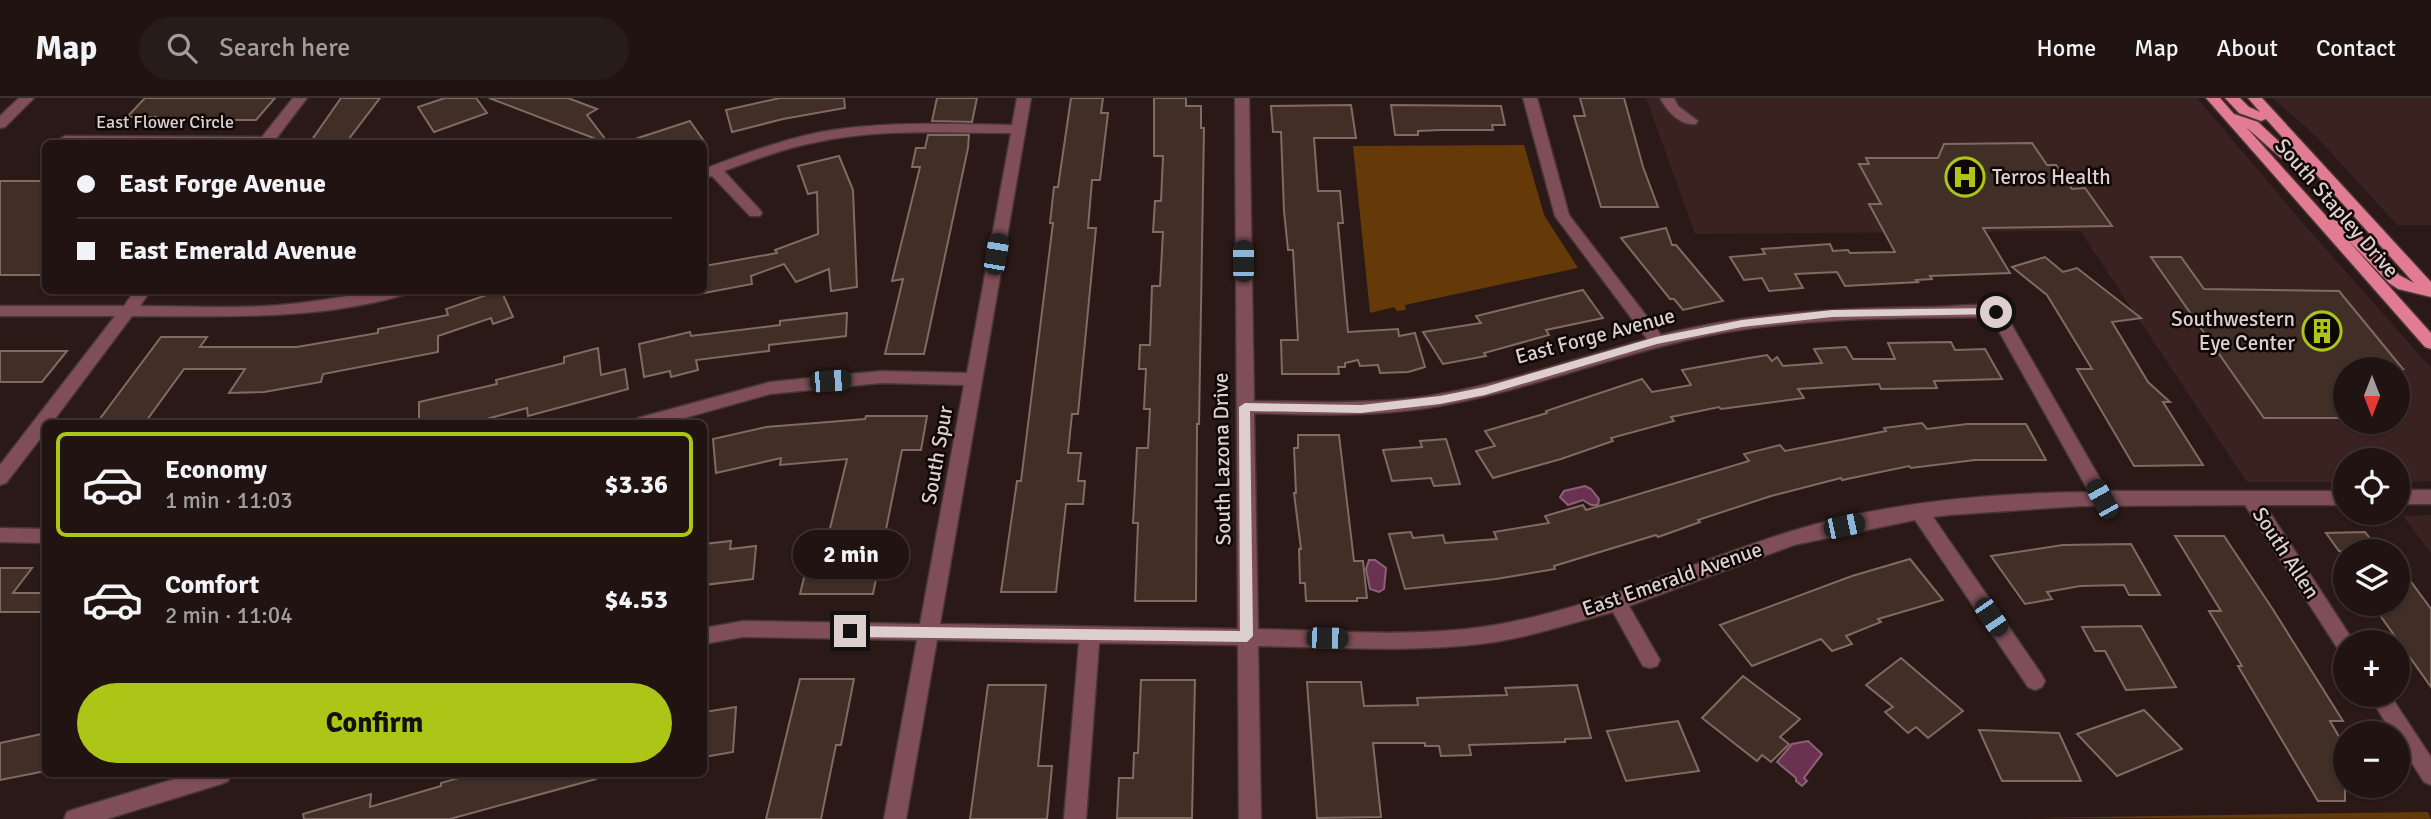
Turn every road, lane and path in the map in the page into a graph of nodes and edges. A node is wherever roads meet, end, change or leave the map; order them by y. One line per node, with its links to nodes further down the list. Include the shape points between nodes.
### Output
1 (27, 98): 13 (street)
2 (300, 98): 15 (street)
3 (1024, 98): 14 (street, South Spur)
4 (1241, 98): 28 (street, South Lazona Drive)
5 (1530, 98): 25 (street, via 1562,216)
6 (1667, 98): 12 (street, via 1672,108)
7 (2213, 98): 10 (main road, South Stapley Drive)
8 (2232, 98): 11 (main road, via 2255,116)
9 (2255, 98): 11 (main road, South Stapley Drive)
10 (2229, 117): 17 (main road, via 2260,128 2285,155); 18 (main road, South Stapley Drive)
11 (2273, 118): 17 (main road, South Stapley Drive)
12 (1691, 121)
13 (0, 124)
14 (1019, 129): 16 (street, via 837,134 791,144); 27 (street, South Spur)
15 (267, 140)
16 (709, 172): 19 (street)
17 (2322, 174): 20 (main road, South Stapley Drive)
18 (2313, 212): 20 (main road, via 2352,235 2397,283 2408,289); 26 (main road, South Stapley Drive)
19 (755, 213)
20 (2430, 290)
21 (141, 294): 23 (street)
22 (385, 294): 23 (street, via 279,310)
23 (129, 310): 24 (street); 29 (street)
24 (0, 311)
25 (1656, 340): 28 (street, East Forge Avenue, via 1440,400 1361,409); 36 (street, East Forge Avenue, via 1832,314 1996,312)
26 (2431, 344)
27 (973, 379): 30 (street, via 881,377 770,388); 43 (street, South Spur)
28 (1245, 407): 46 (street, South Lazona Drive)
29 (45, 420)
30 (653, 420)
31 (42, 423): 32 (street)
32 (0, 478)
33 (2410, 497): 34 (street)
34 (2431, 497)
35 (2333, 498): 37 (street, East Emerald Avenue)
36 (2102, 499): 37 (street, East Emerald Avenue); 38 (street, East Emerald Avenue)
37 (2251, 499): 42 (street, South Allen)
38 (1918, 510): 41 (street, East Emerald Avenue, via 1819,531); 48 (street)
39 (0, 535): 40 (street)
40 (42, 536)
41 (1617, 602): 46 (street, East Emerald Avenue, via 1496,633 1408,640); 47 (street)
42 (2337, 630)
43 (930, 633): 44 (street, East Emerald Avenue); 45 (street, East Emerald Avenue, via 743,629); 53 (street, South Spur)
44 (1090, 634): 46 (street, East Emerald Avenue); 54 (street)
45 (707, 635)
46 (1247, 636): 55 (street, South Lazona Drive)
47 (1650, 660)
48 (2035, 681)
49 (2387, 707): 50 (street)
50 (2431, 775)
51 (211, 777): 52 (street)
52 (75, 819)
53 (895, 819)
54 (1075, 819)
55 (1250, 819)

